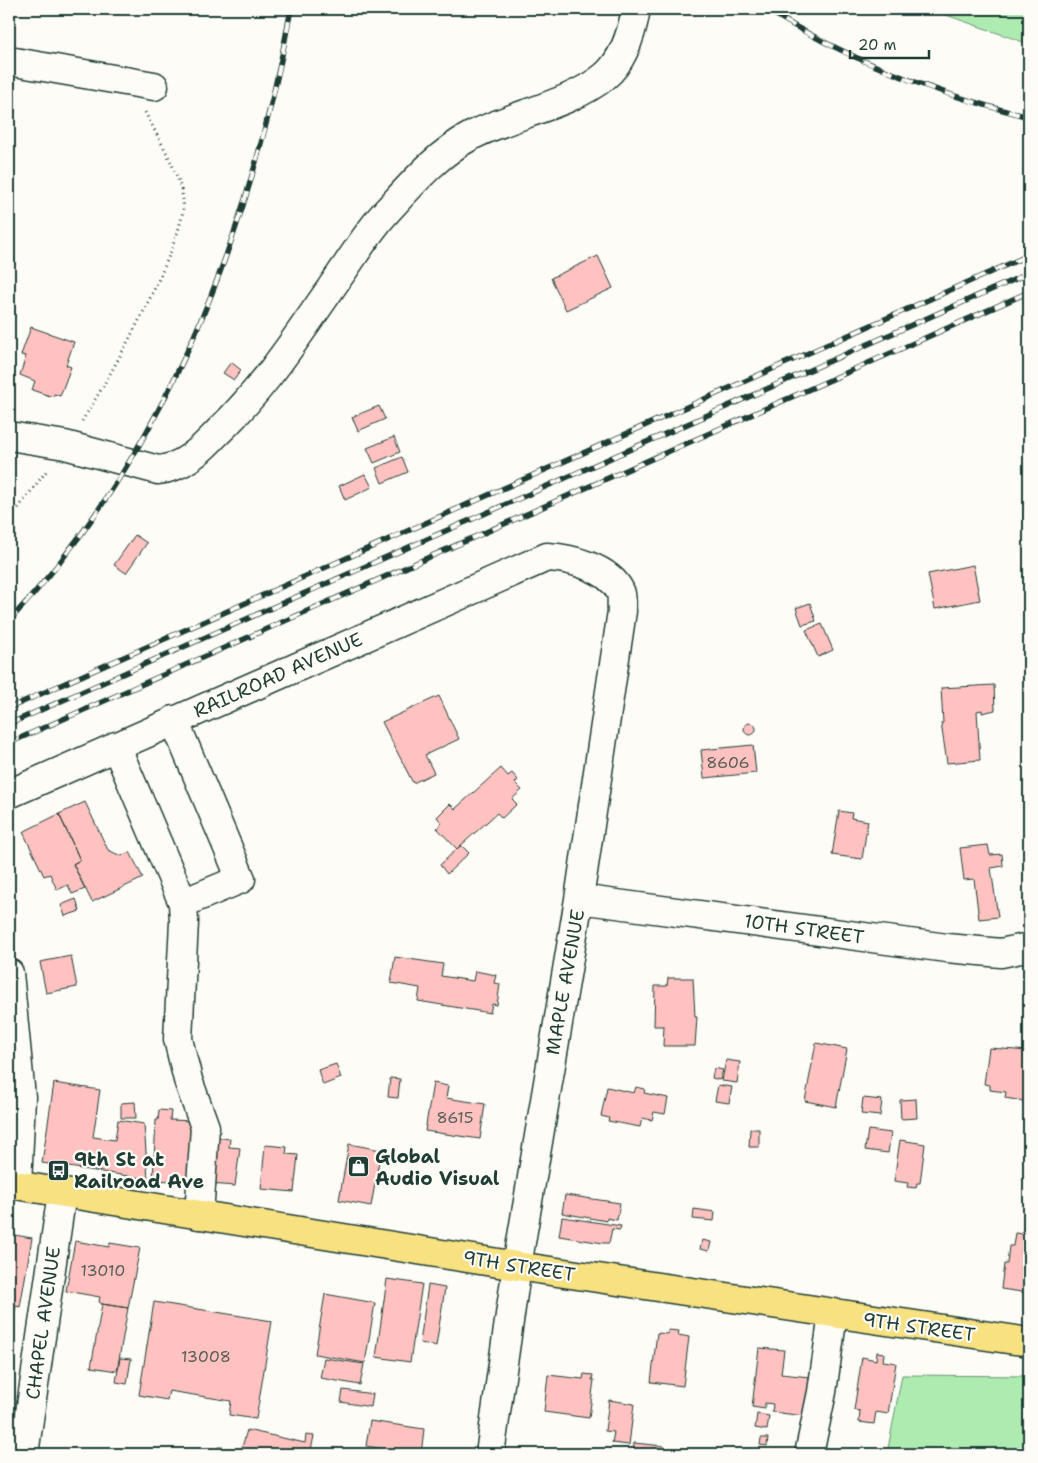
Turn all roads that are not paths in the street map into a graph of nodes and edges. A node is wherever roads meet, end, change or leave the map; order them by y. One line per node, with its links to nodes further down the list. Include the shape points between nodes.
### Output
1 (636, 9): 4 (street, via 625,47 606,76 585,90 470,136 423,172 379,219 261,388 202,449 172,469 158,470 65,445)
2 (9, 61): 3 (street)
3 (142, 84)
4 (9, 436)
5 (547, 557): 6 (street, RAILROAD AVENUE); 9 (street, MAPLE AVENUE, via 568,558 608,578 620,592 622,611)
6 (174, 720): 7 (street, RAILROAD AVENUE); 10 (street, via 241,879)
7 (116, 746): 8 (street, RAILROAD AVENUE); 10 (street)
8 (9, 794)
9 (579, 899): 11 (street, 10TH STREET, via 947,948 1001,953); 17 (street, MAPLE AVENUE)
10 (183, 903): 16 (street, via 178,1039 205,1127)
11 (1029, 947)
12 (9, 973): 13 (street)
13 (13, 1042): 14 (street, via 21,1097)
14 (13, 1185): 15 (main road, 9TH STREET)
15 (62, 1193): 16 (main road, 9TH STREET); 20 (street, CHAPEL AVENUE)
16 (199, 1215): 17 (main road, 9TH STREET)
17 (517, 1266): 18 (main road, 9TH STREET); 21 (street, MAPLE AVENUE)
18 (833, 1314): 19 (main road, 9TH STREET); 22 (street)
19 (1029, 1342)
20 (24, 1454)
21 (490, 1454)
22 (808, 1454)

